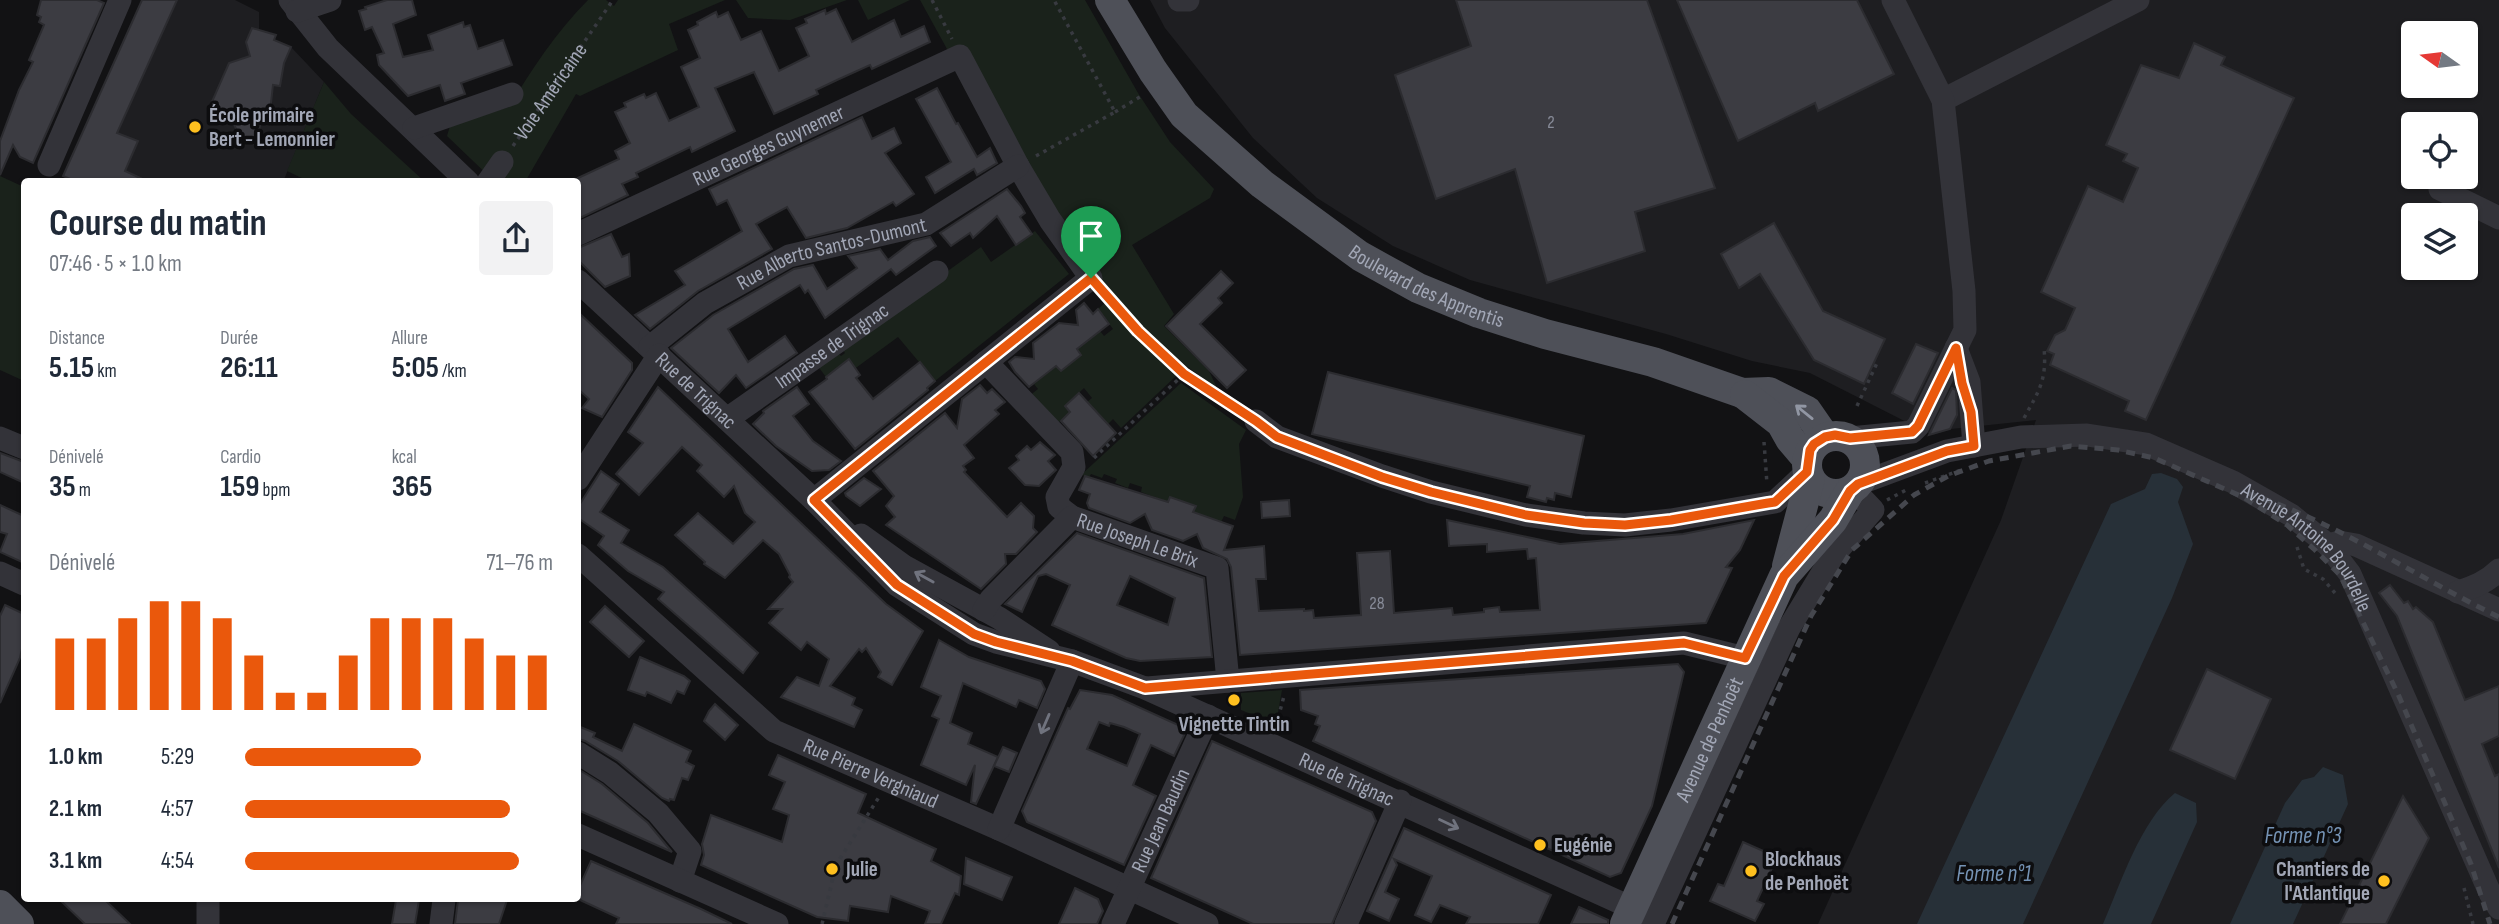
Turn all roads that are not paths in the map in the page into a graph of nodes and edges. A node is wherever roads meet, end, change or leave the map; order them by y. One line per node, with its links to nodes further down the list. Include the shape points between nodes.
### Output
1 (120, 0): 13 (street)
2 (330, 0): 8 (street)
3 (1110, 0): 31 (main road, Boulevard des Apprentis, via 1184,115 1262,184 1360,256 1418,288 1479,313 1653,362 1742,393 1781,423 1790,439)
4 (1180, 0): 5 (street)
5 (1188, 0)
6 (1893, 0): 10 (street)
7 (2137, 0): 10 (street)
8 (294, 5): 11 (street, via 328,48)
9 (512, 94): 11 (street)
10 (1943, 100): 22 (street, via 1964,291 1965,330)
11 (414, 128): 15 (street)
12 (502, 162): 16 (street, Voie Américaine)
13 (49, 165)
14 (1018, 166): 19 (street, Rue Georges Guynemer, via 960,56); 23 (street, Rue Alberto Santos-Dumont, via 926,224 789,256 705,303); 24 (street, via 1091,278)
15 (446, 174)
16 (491, 178)
17 (2440, 189): 18 (street)
18 (2499, 218)
19 (581, 233)
20 (937, 272): 25 (street, Impasse de Trignac)
21 (581, 284): 23 (street, Rue de Trignac)
22 (1956, 348): 28 (street, via 1969,382); 31 (street, via 1912,432)
23 (654, 351): 25 (street, Rue de Trignac); 32 (street, Rue Alberto Santos-Dumont)
24 (986, 362): 34 (street); 35 (street, via 1072,452 1074,467 1057,496 1059,507)
25 (727, 419): 34 (street, Rue de Trignac)
26 (1256, 421): 31 (street, via 1277,437 1431,492 1526,515 1584,523 1671,520 1775,502)
27 (0, 438): 29 (street)
28 (1974, 446): 30 (street, Avenue Antoine Bourdelle); 36 (street, Avenue Antoine Bourdelle, via 2021,437 2087,435 2146,444 2233,482 2291,515)
29 (21, 447)
30 (1947, 451): 31 (street); 33 (street)
31 (1827, 456): 33 (main road, via 1865,462); 33 (main road, via 1822,491 1831,494); 40 (main road)
32 (581, 474)
33 (1854, 488): 40 (main road, Avenue de Penhoët); 60 (street, via 1873,510 1832,557 1789,628)
34 (814, 500): 43 (street, Rue de Trignac, one-way to 34, via 904,566); 46 (street, Rue de Trignac, via 897,585 927,606 974,634)
35 (1072, 517): 43 (street, Rue Joseph Le Brix); 47 (street, Rue Joseph Le Brix, via 1217,568)
36 (2328, 545): 42 (street, via 2356,545); 56 (street, Avenue Antoine Bourdelle, via 2360,595)
37 (581, 558): 52 (street, Rue Pierre Vergniaud, via 774,731)
38 (2499, 570): 42 (street, via 2473,588)
39 (0, 573): 41 (street)
40 (1784, 576): 45 (main road, Avenue de Penhoët)
41 (21, 583)
42 (2458, 592): 44 (street)
43 (984, 610): 46 (street, Rue de Trignac)
44 (2499, 610)
45 (1745, 658): 47 (street, via 1684,643); 60 (main road, Avenue de Penhoët)
46 (1064, 659): 48 (street, Rue de Trignac); 52 (street, one-way to 52)
47 (1228, 681): 48 (street)
48 (1145, 688): 49 (street, Rue de Trignac)
49 (1208, 716): 51 (street, Rue de Trignac); 55 (street, Rue Jean Baudin)
50 (581, 755): 54 (street, via 658,813 690,851)
51 (1400, 802): 60 (street, Rue de Trignac, one-way to 60); 67 (street)
52 (999, 829): 55 (street, Rue Pierre Vergniaud)
53 (581, 836): 54 (street)
54 (680, 881): 64 (street)
55 (1129, 889): 65 (street, Rue Jean Baudin); 66 (street, Rue Pierre Vergniaud)
56 (2494, 900): 68 (street, Avenue Antoine Bourdelle)
57 (208, 902): 62 (street)
58 (444, 902): 63 (street)
59 (0, 905): 61 (main road)
60 (1637, 919)
61 (19, 924)
62 (208, 924)
63 (441, 924)
64 (777, 924)
65 (1113, 924)
66 (1207, 924)
67 (1346, 924)
68 (2495, 924)

